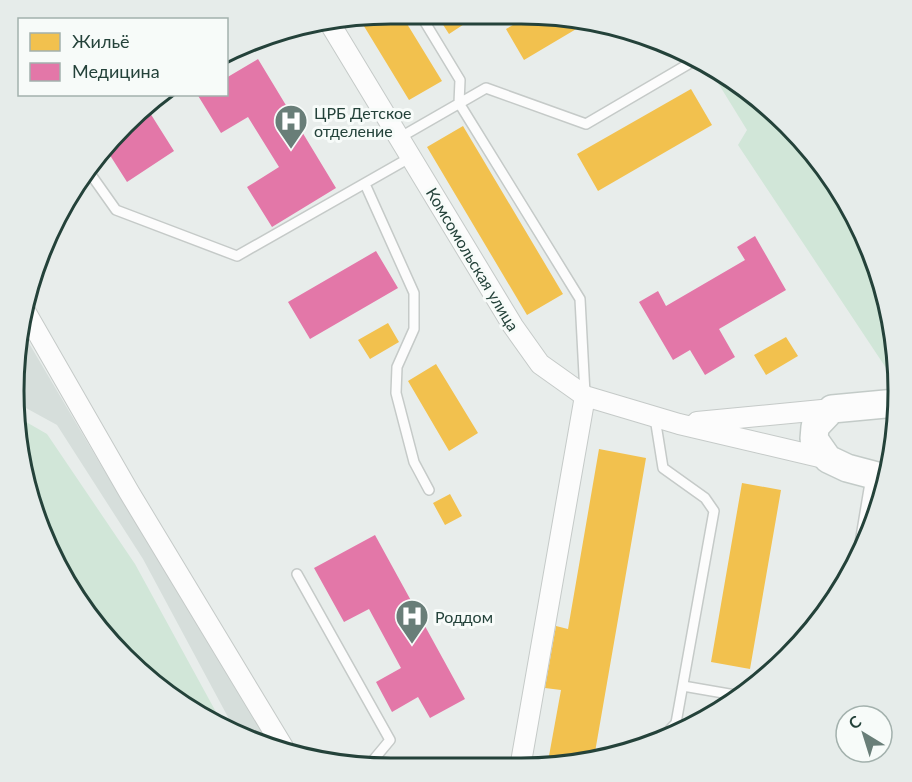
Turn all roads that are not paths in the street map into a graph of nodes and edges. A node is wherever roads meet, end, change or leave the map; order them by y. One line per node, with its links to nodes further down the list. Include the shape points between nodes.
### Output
1 (426, 24): 4 (lane, via 460,80)
2 (333, 29): 5 (street, Комсомольская улица)
3 (688, 64): 4 (lane, via 586,124 486,88)
4 (459, 103): 5 (lane); 10 (lane, via 580,299)
5 (399, 138): 6 (street, Комсомольская улица)
6 (411, 157): 8 (lane); 10 (street, Комсомольская улица, via 533,355)
7 (93, 177): 8 (lane, via 116,210 237,256)
8 (365, 184): 17 (lane, via 414,293 414,329 397,367 396,393 414,462)
9 (31, 321): 23 (street)
10 (585, 396): 13 (street, Комсомольская улица); 25 (street)
11 (887, 405): 12 (street)
12 (832, 409): 14 (street, Комсомольская улица); 15 (street, via 815,428 814,439)
13 (656, 418): 14 (street, Комсомольская улица); 20 (lane, via 663,468 705,498 714,511)
14 (679, 424): 15 (street, Комсомольская улица)
15 (828, 459): 16 (street, Комсомольская улица)
16 (876, 476): 18 (lane)
17 (429, 490)
18 (868, 511)
19 (297, 574): 24 (lane, via 390,740)
20 (683, 686): 21 (lane); 22 (lane)
21 (728, 694)
22 (676, 723)
23 (279, 741)
24 (376, 757)
25 (522, 758)

